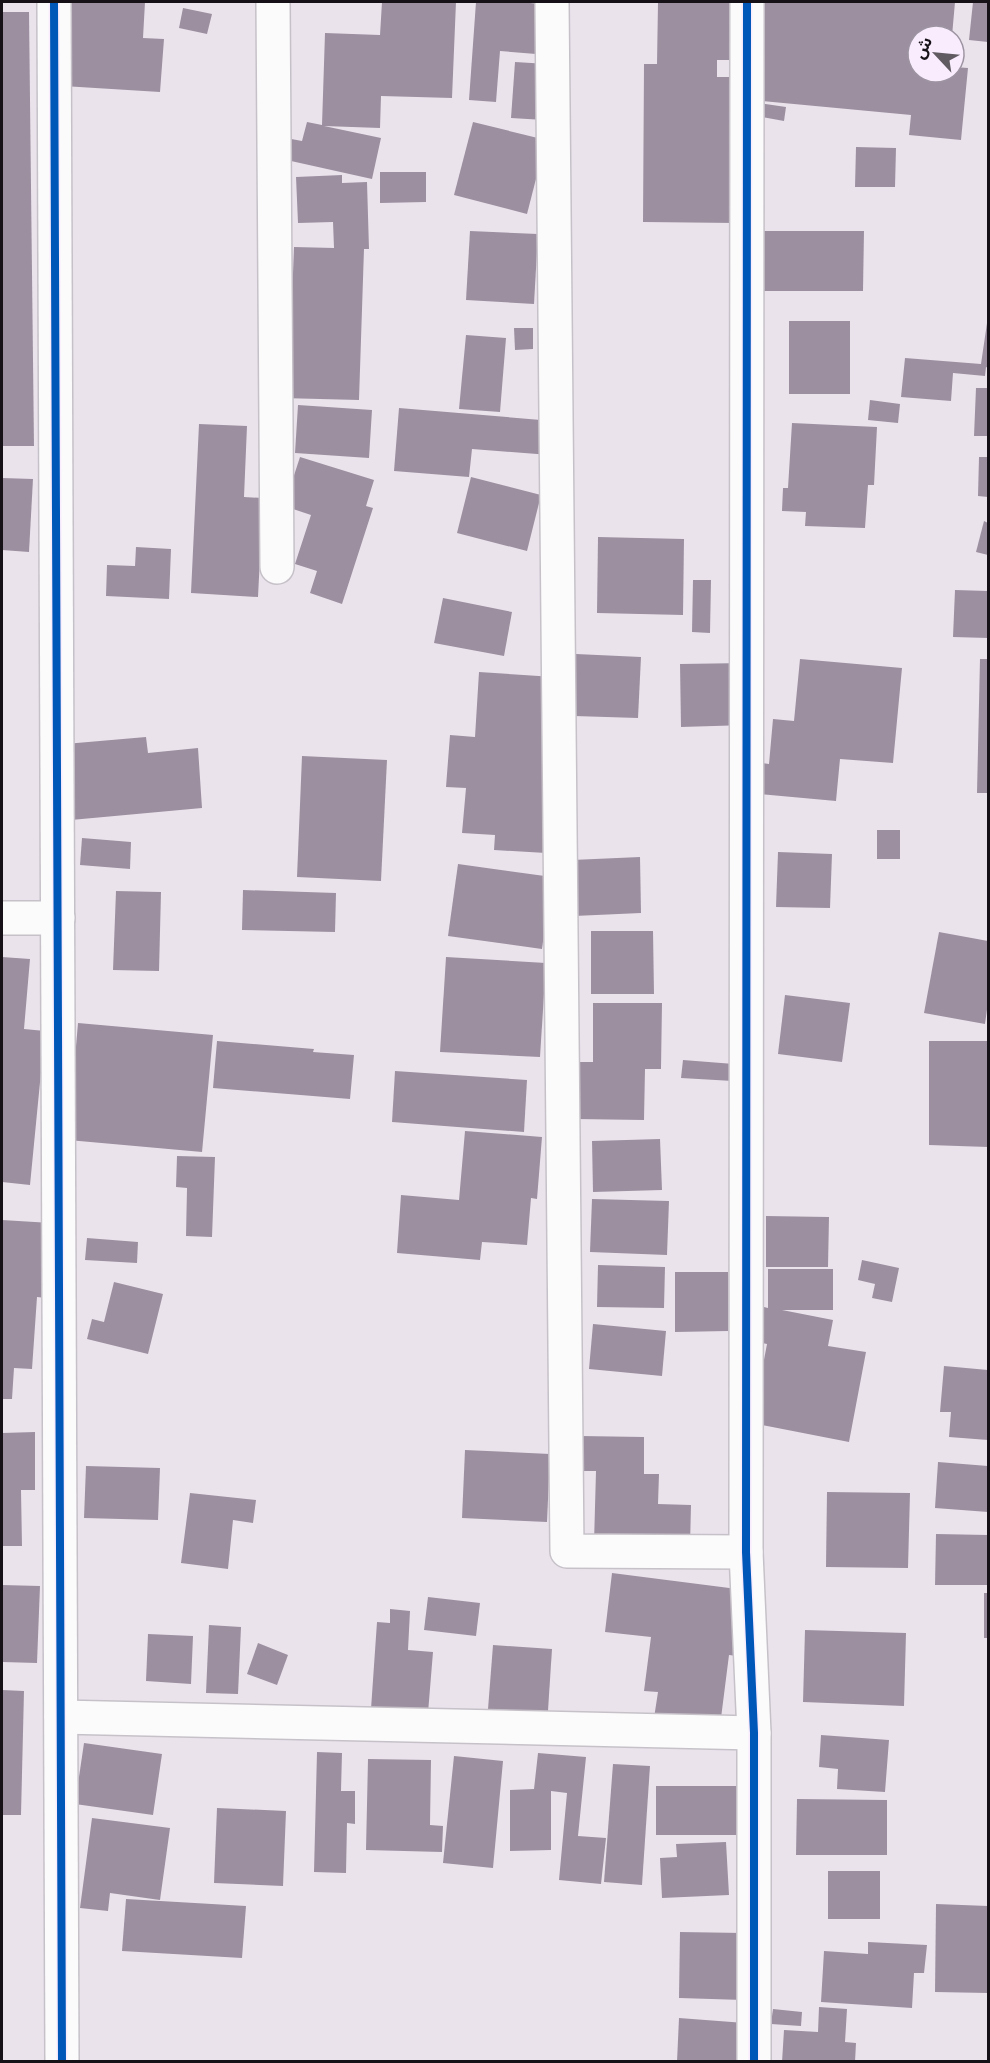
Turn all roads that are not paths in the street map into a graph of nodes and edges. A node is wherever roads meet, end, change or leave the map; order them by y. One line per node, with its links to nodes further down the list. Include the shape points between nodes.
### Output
1 (54, 2): 7 (street)
2 (273, 2): 5 (street)
3 (552, 2): 8 (street, via 567,1551)
4 (747, 2): 8 (street)
5 (277, 567)
6 (2, 918): 7 (street)
7 (58, 918): 9 (street)
8 (746, 1552): 10 (street)
9 (61, 1717): 10 (street); 11 (street)
10 (754, 1733): 12 (street)
11 (62, 2061)
12 (754, 2061)

